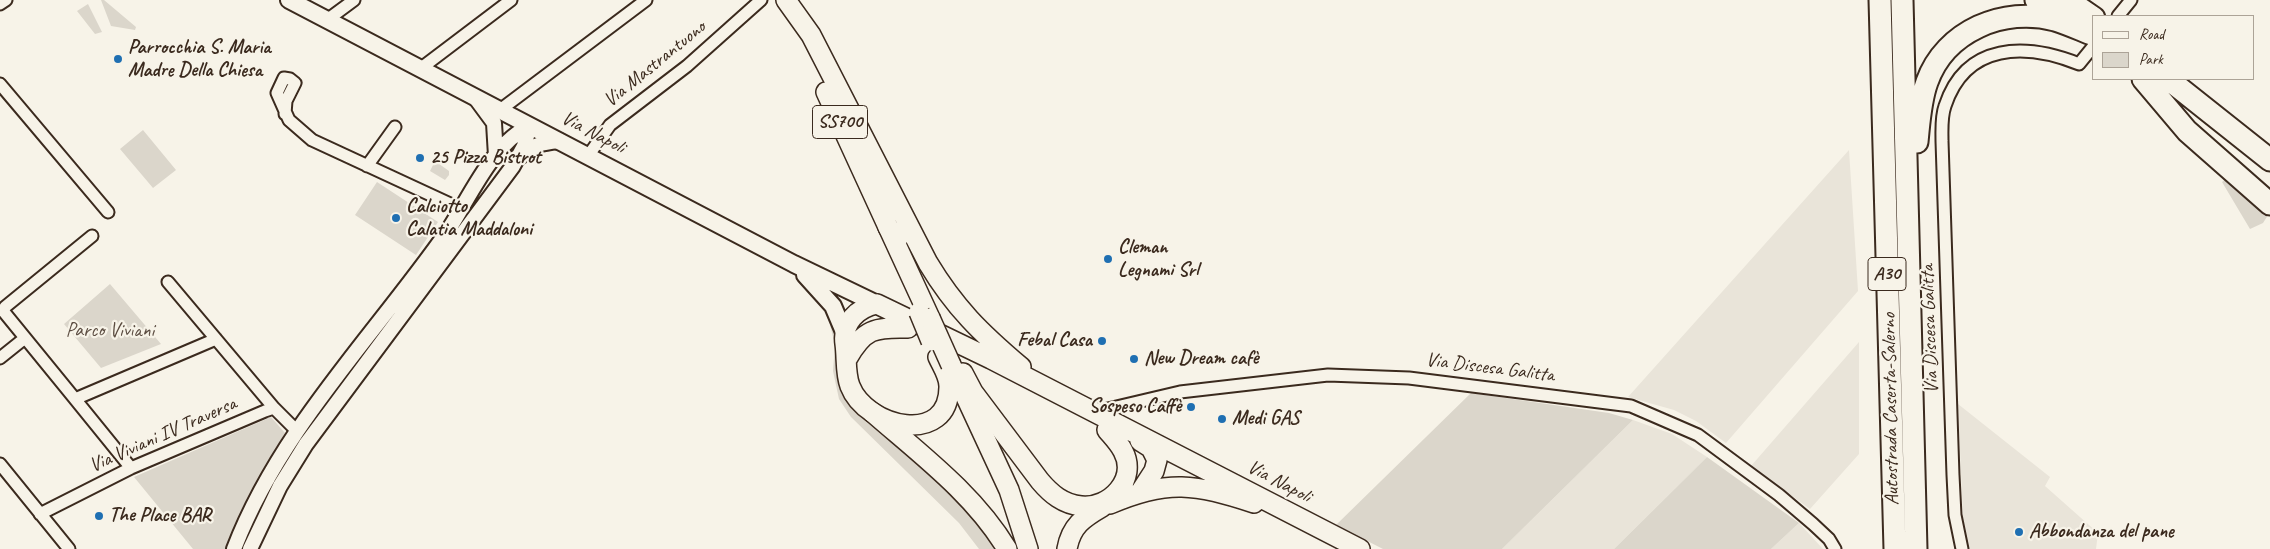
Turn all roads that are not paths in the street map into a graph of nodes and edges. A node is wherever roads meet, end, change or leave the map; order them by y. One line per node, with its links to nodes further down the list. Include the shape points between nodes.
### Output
1 (6, 0): 14 (street)
2 (289, 0): 19 (main road, Via Napoli)
3 (354, 0): 19 (street)
4 (511, 0): 23 (street)
5 (646, 0): 28 (street)
6 (1867, 0): 30 (highway, via 1870,53)
7 (1880, 0): 30 (highway, Autostrada Caserta-Salerno / A30)
8 (1902, 0): 54 (highway, Autostrada Caserta-Salerno / A30)
9 (2036, 0): 20 (highway, via 2072,17)
10 (2068, 0): 18 (highway)
11 (2078, 0): 17 (highway)
12 (2131, 0): 16 (street)
13 (754, 2): 35 (street, Via Mastrantuono, via 687,66 610,125)
14 (0, 4)
15 (787, 6): 55 (main road, SS700, bridge); 56 (main road, via 811,35 944,289 966,318)
16 (2119, 15)
17 (2092, 16)
18 (2092, 17)
19 (327, 20): 23 (main road, Via Napoli)
20 (2092, 38)
21 (2092, 39): 54 (highway, via 2054,20 2023,16 1997,19 1960,38 1934,66 1922,102 1917,143 1923,305)
22 (2092, 41): 81 (street, Via Discesa Galitta, via 2079,64 2041,51 2010,51 1994,55 1970,68 1954,87 1944,107 1942,141 1953,475 1955,516)
23 (420, 68): 27 (main road, Via Napoli)
24 (2144, 80): 39 (highway, via 2187,131)
25 (2169, 80): 36 (highway)
26 (0, 84): 41 (street)
27 (475, 97): 28 (main road, Via Napoli); 34 (street, via 494,123)
28 (500, 110): 31 (main road, Via Napoli)
29 (285, 114): 37 (street, via 312,140)
30 (1883, 114): 79 (highway, Autostrada Caserta-Salerno / A30)
31 (530, 126): 33 (main road, Via Napoli); 34 (street, via 511,137); 38 (street)
32 (395, 127): 37 (street)
33 (560, 141): 35 (main road, Via Napoli); 38 (street, via 536,144 527,149)
34 (496, 156): 40 (street)
35 (588, 156): 43 (main road, Via Napoli)
36 (2270, 160)
37 (367, 166): 40 (street)
38 (513, 166): 53 (street)
39 (2270, 204)
40 (461, 209): 53 (street)
41 (108, 212)
42 (92, 236): 49 (street, via 5,307 4,312)
43 (794, 264): 45 (main road, Via Napoli); 48 (main road, via 833,306)
44 (168, 282): 50 (street)
45 (877, 304): 46 (main road, Via Napoli); 47 (main road, via 874,322); 48 (main road, via 860,309); 56 (main road, Via Napoli)
46 (908, 328): 47 (main road); 62 (main road, Via Napoli)
47 (868, 331): 52 (main road)
48 (844, 332): 52 (main road)
49 (25, 338): 51 (street); 57 (street)
50 (216, 338): 57 (street); 59 (street)
51 (0, 358)
52 (847, 359): 60 (main road, via 850,387)
53 (359, 360): 63 (street); 73 (street, via 280,486)
54 (1912, 362): 80 (highway, Autostrada Caserta-Salerno / A30)
55 (950, 364): 60 (main road, via 946,402 939,413 916,426 901,426); 62 (main road, via 1050,493 1068,504 1083,507 1100,503 1113,496 1126,480 1128,468 1124,452); 75 (main road, SS700, via 1009,490)
56 (1045, 387): 58 (main road, Via Napoli)
57 (75, 399): 66 (street)
58 (1070, 399): 61 (main road, Via Napoli); 64 (main road, via 1098,421 1148,445)
59 (274, 408): 63 (street); 66 (street, Via Viviani IV Traversa)
60 (872, 412): 74 (main road, via 975,505)
61 (1095, 412): 70 (main road, Via Napoli); 78 (street, Via Discesa Galitta, via 1180,392 1328,375 1409,378 1631,406 1698,435 1779,495 1829,539)
62 (1107, 430): 64 (main road, Via Napoli)
63 (297, 431): 72 (street, via 269,476)
64 (1155, 454): 67 (main road, via 1156,466); 68 (main road, Via Napoli)
65 (0, 464): 69 (street)
66 (131, 468): 69 (street, Via Viviani IV Traversa)
67 (1141, 491): 68 (main road, via 1172,486 1200,488); 76 (main road, via 1082,518 1073,529)
68 (1254, 503): 70 (main road, Via Napoli)
69 (40, 514): 71 (street)
70 (1308, 522): 77 (main road)
71 (69, 549)
72 (234, 549)
73 (250, 549)
74 (1007, 549)
75 (1028, 549)
76 (1067, 549)
77 (1360, 549)
78 (1835, 549)
79 (1895, 549)
80 (1916, 549)
81 (1962, 549)

